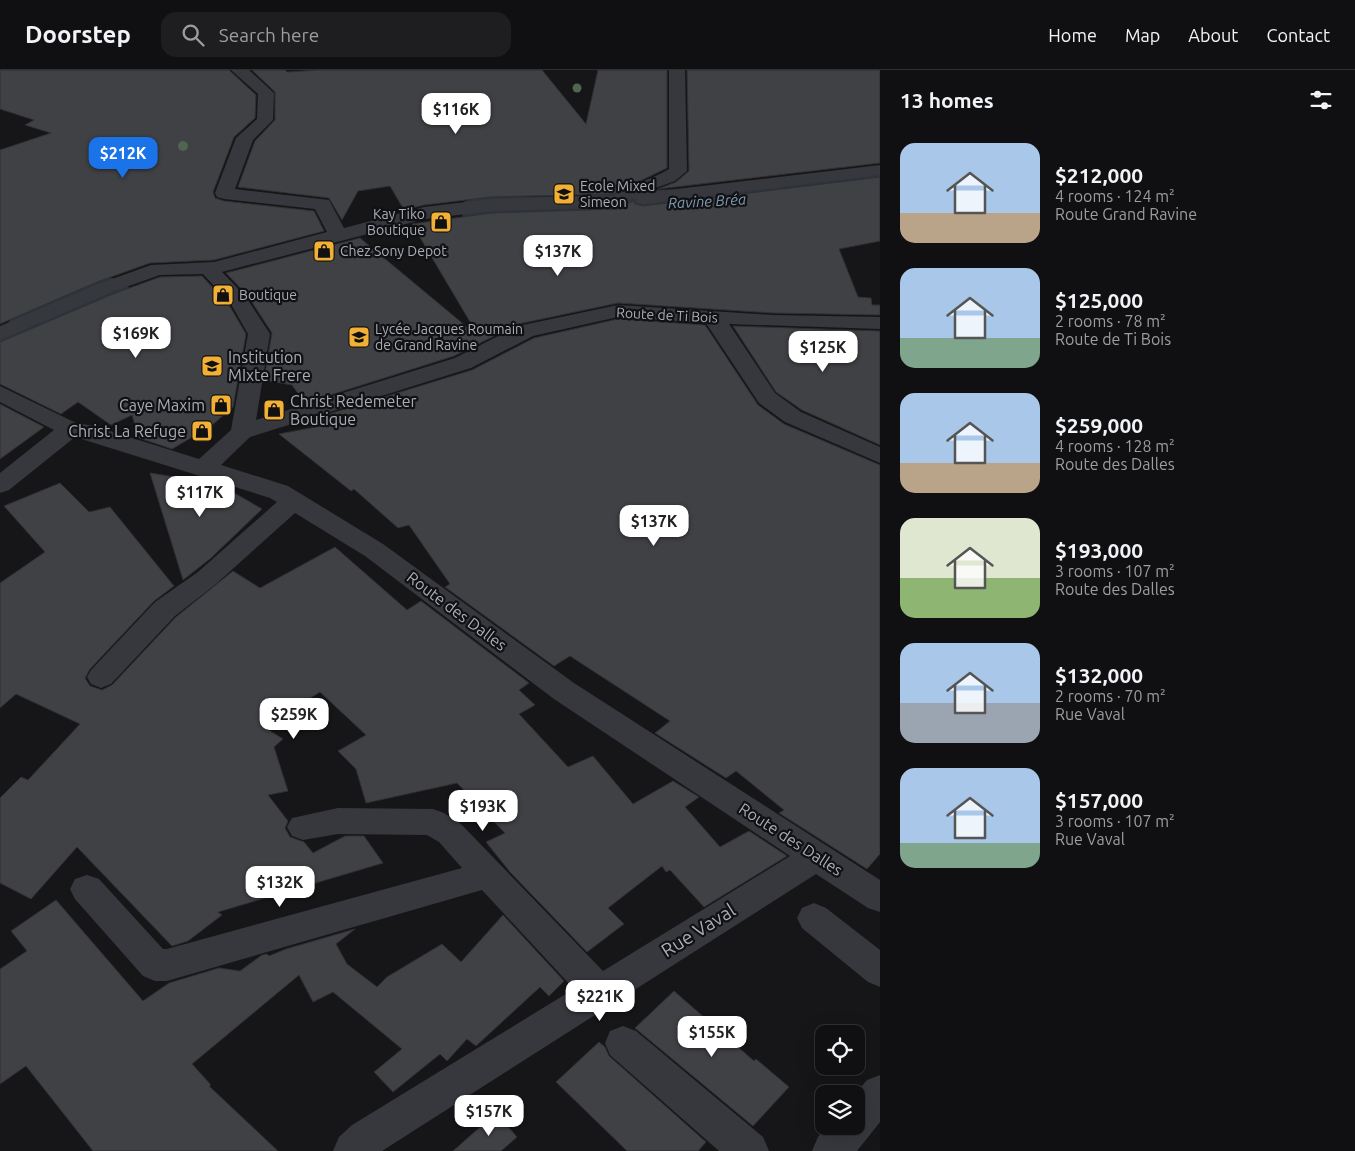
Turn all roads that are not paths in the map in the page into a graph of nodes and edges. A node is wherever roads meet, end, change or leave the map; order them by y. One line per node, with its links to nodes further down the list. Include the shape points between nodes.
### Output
1 (239, 70): 5 (street, via 266,93 265,120 245,138 224,193 322,204)
2 (676, 70): 4 (street, via 678,171 635,189)
3 (880, 170): 4 (street)
4 (618, 201): 5 (street, via 491,205 424,213)
5 (338, 236): 6 (street)
6 (214, 268): 9 (street, via 158,269 105,288); 12 (street, via 211,271 213,275 239,301 259,334)
7 (713, 317): 8 (street, Route de Ti Bois); 12 (street, Route de Ti Bois, via 618,311 526,331 463,363); 13 (street, via 767,398 793,417)
8 (880, 323)
9 (0, 334)
10 (0, 393): 11 (street, Route des Dalles)
11 (70, 429): 14 (street, Route des Dalles); 15 (street)
12 (242, 432): 14 (street)
13 (880, 456)
14 (206, 467): 16 (street, Route des Dalles)
15 (0, 485)
16 (294, 500): 17 (street, via 207,578 165,609); 19 (street, Route des Dalles, via 374,550 564,691)
17 (101, 677)
18 (303, 827): 20 (street, via 338,821 432,822 450,833)
19 (817, 856): 22 (street, Route des Dalles); 25 (street, Rue Vaval)
20 (489, 874): 21 (street, via 167,965 155,964); 25 (street)
21 (87, 889)
22 (880, 898)
23 (814, 918): 24 (street)
24 (880, 971)
25 (600, 992): 30 (street, Rue Vaval, via 366,1139)
26 (624, 1044): 31 (street)
27 (880, 1093): 28 (street)
28 (865, 1111)
29 (845, 1135): 32 (street)
30 (353, 1151)
31 (749, 1151)
32 (832, 1151)

